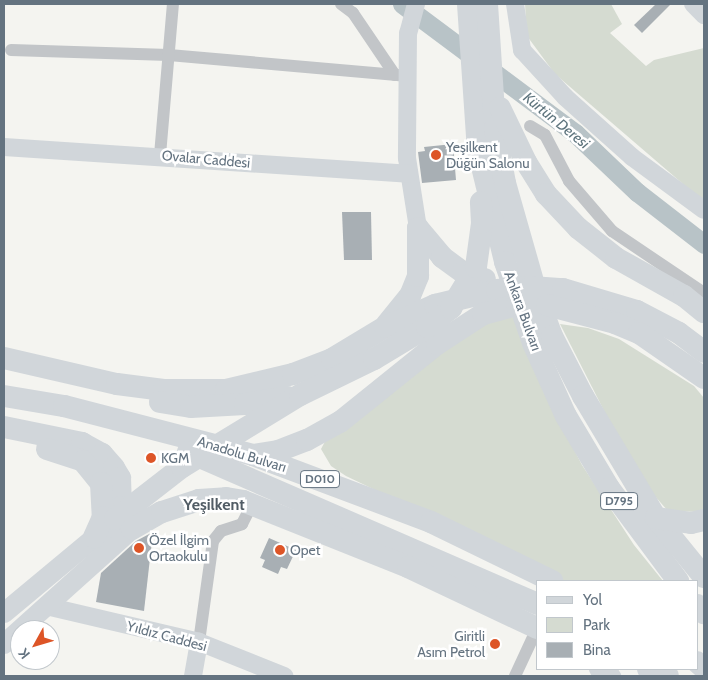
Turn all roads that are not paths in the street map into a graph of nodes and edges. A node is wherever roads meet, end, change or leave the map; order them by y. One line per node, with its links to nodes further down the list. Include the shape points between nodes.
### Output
1 (174, 4): 10 (street)
2 (341, 4): 11 (street, via 353,13)
3 (416, 4): 11 (street)
4 (468, 4): 15 (highway, Ankara Bulvarı)
5 (487, 4): 12 (highway, Ankara Bulvarı)
6 (514, 4): 18 (street, via 522,50 565,97 632,157)
7 (693, 4): 8 (street)
8 (704, 14)
9 (11, 50): 10 (street)
10 (169, 55): 11 (street); 16 (street)
11 (401, 76): 17 (street)
12 (492, 91): 22 (highway, via 526,162 546,194 578,228 616,258 684,296); 24 (highway, Ankara Bulvarı, via 507,192)
13 (530, 126): 21 (street, via 544,135 569,181 612,231)
14 (4, 147): 16 (street, Ovalar Caddesi)
15 (478, 150): 24 (highway, Ankara Bulvarı, via 505,262); 29 (highway, via 482,223 479,250 476,267 451,308 427,327 374,359)
16 (160, 155): 17 (street, Ovalar Caddesi)
17 (408, 174): 19 (street)
18 (704, 210)
19 (418, 228): 20 (highway, via 430,245 463,272); 23 (highway, via 418,276 410,296)
20 (531, 287): 23 (highway, via 474,294 435,305); 25 (highway, via 564,289 637,311 680,333)
21 (704, 293)
22 (704, 312)
23 (385, 327): 26 (highway, via 332,359 293,374 226,390 164,390 117,384)
24 (543, 340): 37 (highway, Ankara Bulvarı, via 583,396); 43 (highway, Ankara Bulvarı / D795, via 566,416 609,488)
25 (704, 352)
26 (4, 358)
27 (4, 374): 29 (highway, via 191,406 245,404)
28 (704, 378): 34 (highway, via 639,333 578,311 547,305 517,305 483,314 437,344 340,422 286,448)
29 (300, 395): 39 (highway, via 182,468)
30 (4, 396): 31 (highway, Anadolu Bulvarı / D010)
31 (78, 410): 34 (highway, Anadolu Bulvarı / D010); 36 (highway, via 184,450)
32 (4, 427): 39 (highway, via 82,443 102,454 120,478)
33 (4, 441): 40 (highway, via 68,454 94,471 101,483 104,499 101,526)
34 (252, 455): 42 (highway, Anadolu Bulvarı / D010, via 431,522)
35 (252, 504): 39 (highway, via 226,498 199,500); 47 (highway, via 408,567); 48 (street, via 242,524 221,531 212,541)
36 (312, 506): 39 (highway, via 228,476 204,474 177,486); 44 (highway)
37 (656, 518): 38 (highway, via 691,523); 41 (highway, Ankara Bulvarı / D795)
38 (704, 520)
39 (124, 524): 40 (highway); 45 (main road)
40 (94, 538): 46 (main road)
41 (704, 578)
42 (550, 580)
43 (677, 580)
44 (536, 604)
45 (46, 606): 48 (street, Yıldız Caddesi); 49 (main road)
46 (4, 614)
47 (536, 631): 54 (street)
48 (199, 642): 52 (street); 53 (street, Yıldız Caddesi)
49 (4, 644)
50 (600, 670): 55 (street)
51 (651, 670): 56 (highway)
52 (193, 676)
53 (284, 676)
54 (515, 676)
55 (612, 676)
56 (668, 676)

